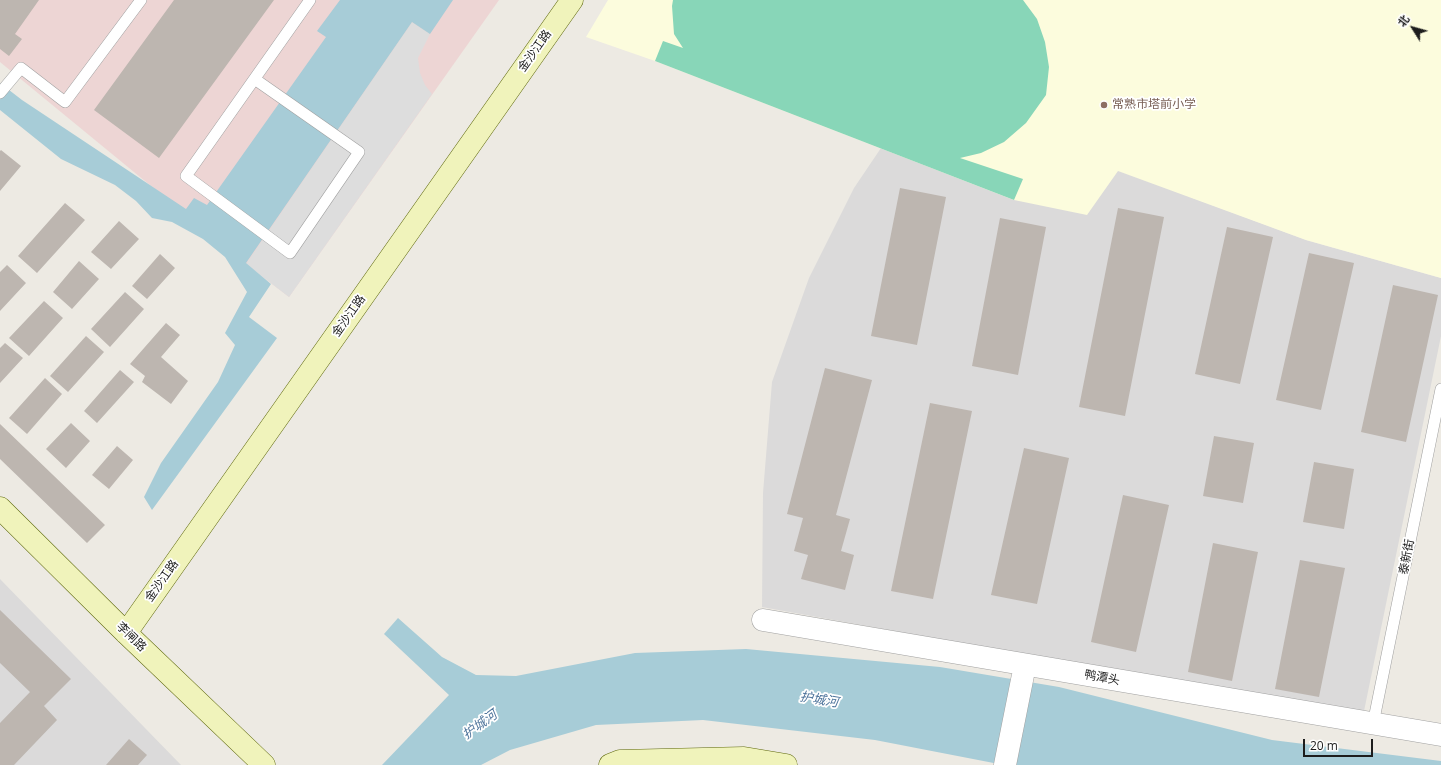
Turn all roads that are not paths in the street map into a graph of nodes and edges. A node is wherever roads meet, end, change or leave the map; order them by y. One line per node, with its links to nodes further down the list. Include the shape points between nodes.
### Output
1 (141, 0): 5 (lane, via 65,102 21,68)
2 (310, 0): 4 (lane)
3 (572, 0): 9 (street, 金沙江路)
4 (256, 80): 4 (lane, via 186,176 290,253 359,152)
5 (0, 93)
6 (1441, 389): 11 (lane, 泰新街)
7 (0, 508): 9 (street, 李闸路)
8 (763, 620): 10 (street, 鸭潭头)
9 (126, 633): 13 (street, 李闸路)
10 (1025, 664): 11 (street, 鸭潭头); 16 (street)
11 (1373, 724): 12 (street, 鸭潭头)
12 (1441, 735)
13 (264, 765)
14 (610, 765): 15 (street, via 620,761 744,758)
15 (786, 765)
16 (1005, 765)

